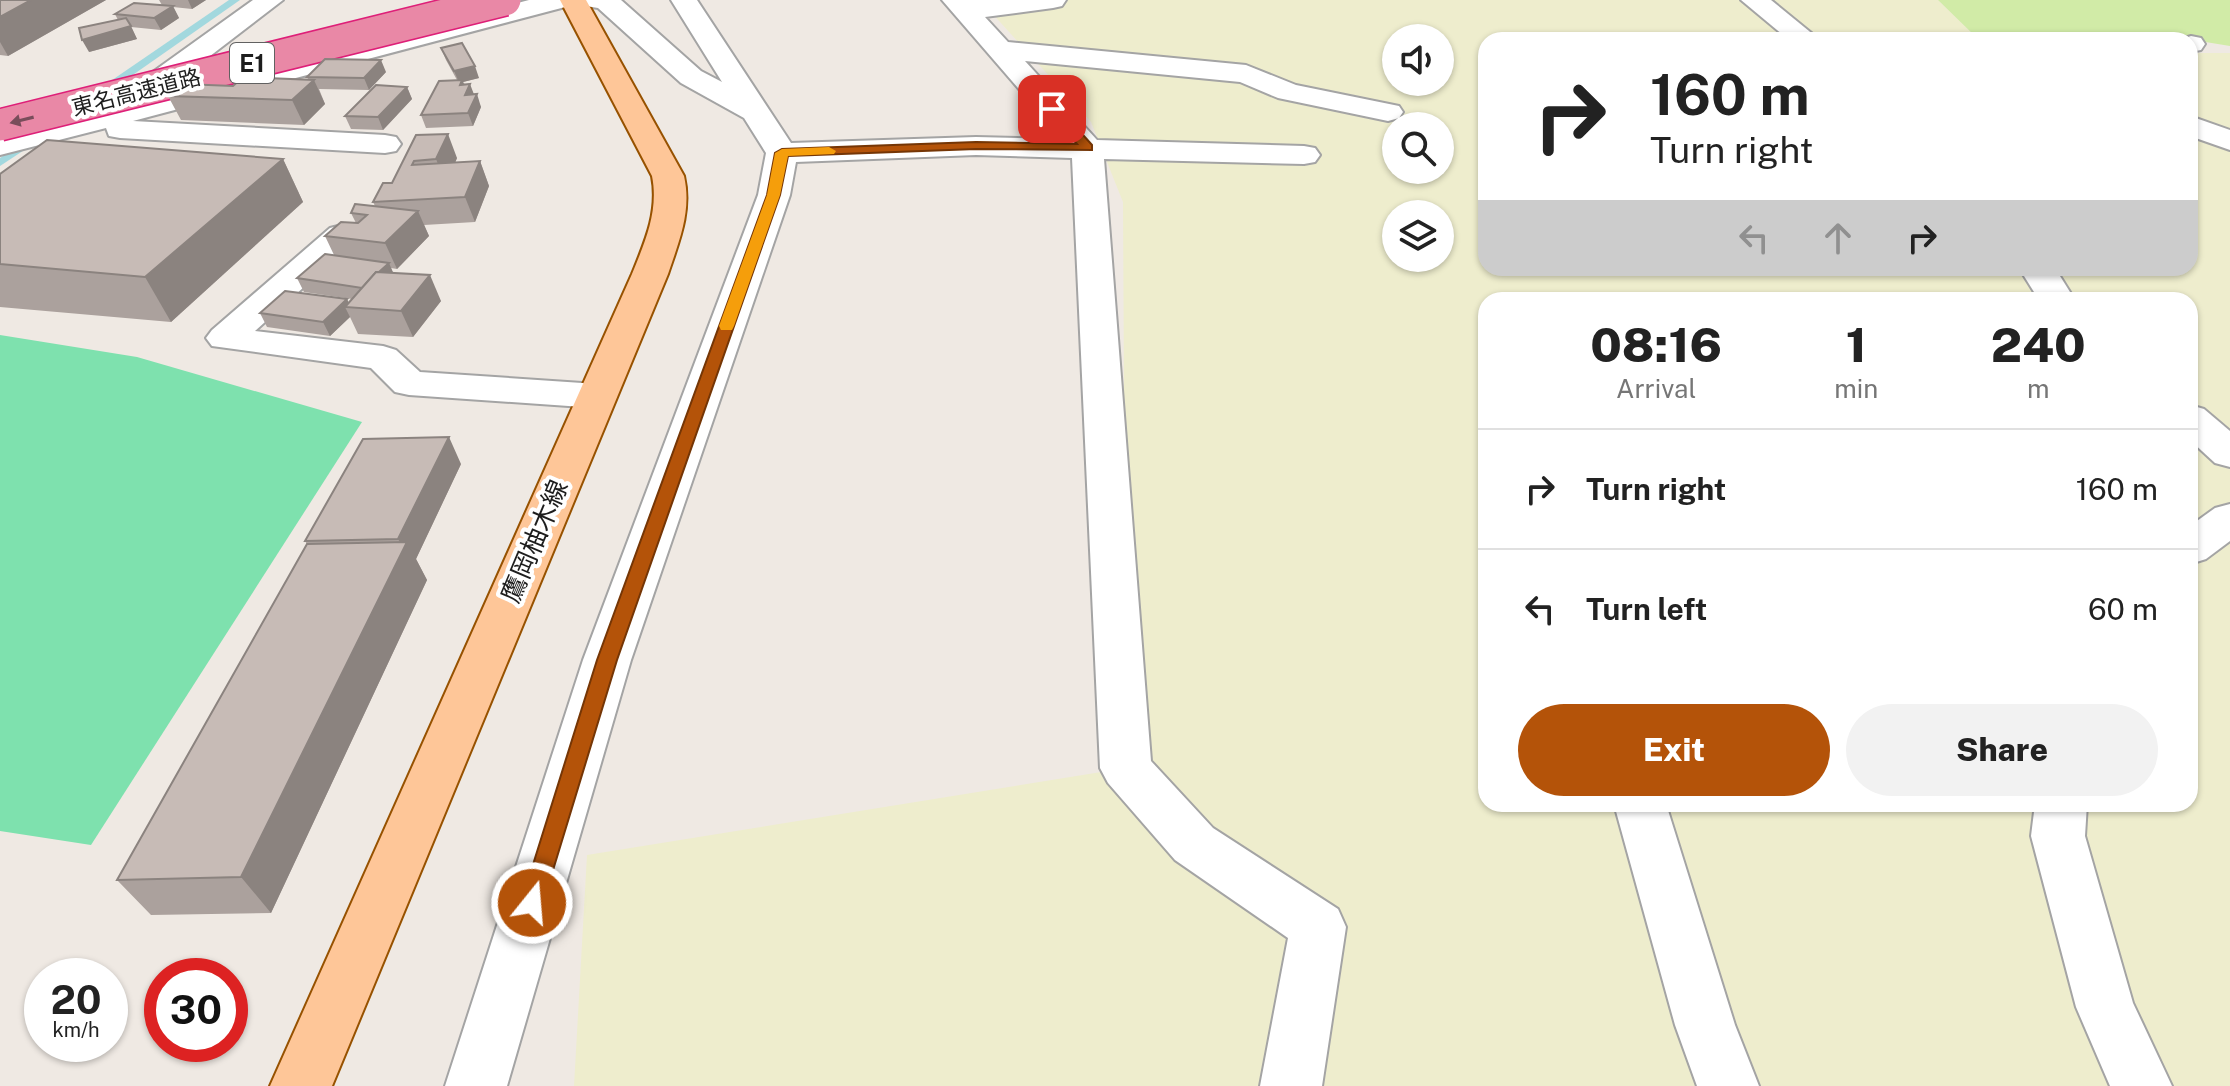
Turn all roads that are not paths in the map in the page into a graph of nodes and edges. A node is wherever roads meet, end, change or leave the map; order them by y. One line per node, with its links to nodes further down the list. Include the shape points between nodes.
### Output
1 (270, 0): 16 (street)
2 (409, 0): 13 (highway, 東名高速道路 / E1)
3 (505, 0): 17 (highway, 東名高速道路 / E1, one-way to 17, bridge)
4 (560, 0): 16 (street)
5 (573, 0): 27 (main road, 鷹岡柚木線, via 673,193 650,274)
6 (595, 0): 14 (street, via 606,1 691,77)
7 (684, 0): 14 (street)
8 (1053, 0): 10 (street)
9 (1754, 0): 11 (street)
10 (960, 6): 12 (street)
11 (1796, 32)
12 (1000, 50): 15 (street, via 1246,74 1288,92); 22 (street)
13 (0, 99)
14 (755, 112): 23 (street)
15 (1388, 112)
16 (100, 124): 20 (street); 21 (street); 25 (street)
17 (0, 125)
18 (2198, 128): 19 (street)
19 (2230, 141)
20 (385, 144)
21 (0, 146)
22 (1087, 148): 23 (street); 24 (street); 36 (street, via 1126,768 1194,844 1318,927)
23 (782, 153): 35 (street, via 774,195 607,660)
24 (1304, 155)
25 (48, 160)
26 (342, 235): 27 (street, via 225,338 383,358 409,383)
27 (597, 396): 34 (main road, 鷹岡柚木線)
28 (2198, 425): 29 (street)
29 (2230, 453)
30 (2230, 519): 31 (street)
31 (2198, 542)
32 (1642, 812): 37 (street)
33 (2060, 812): 38 (street, via 2058,836 2105,1007)
34 (301, 1086)
35 (476, 1086)
36 (1291, 1086)
37 (1728, 1086)
38 (2141, 1086)

